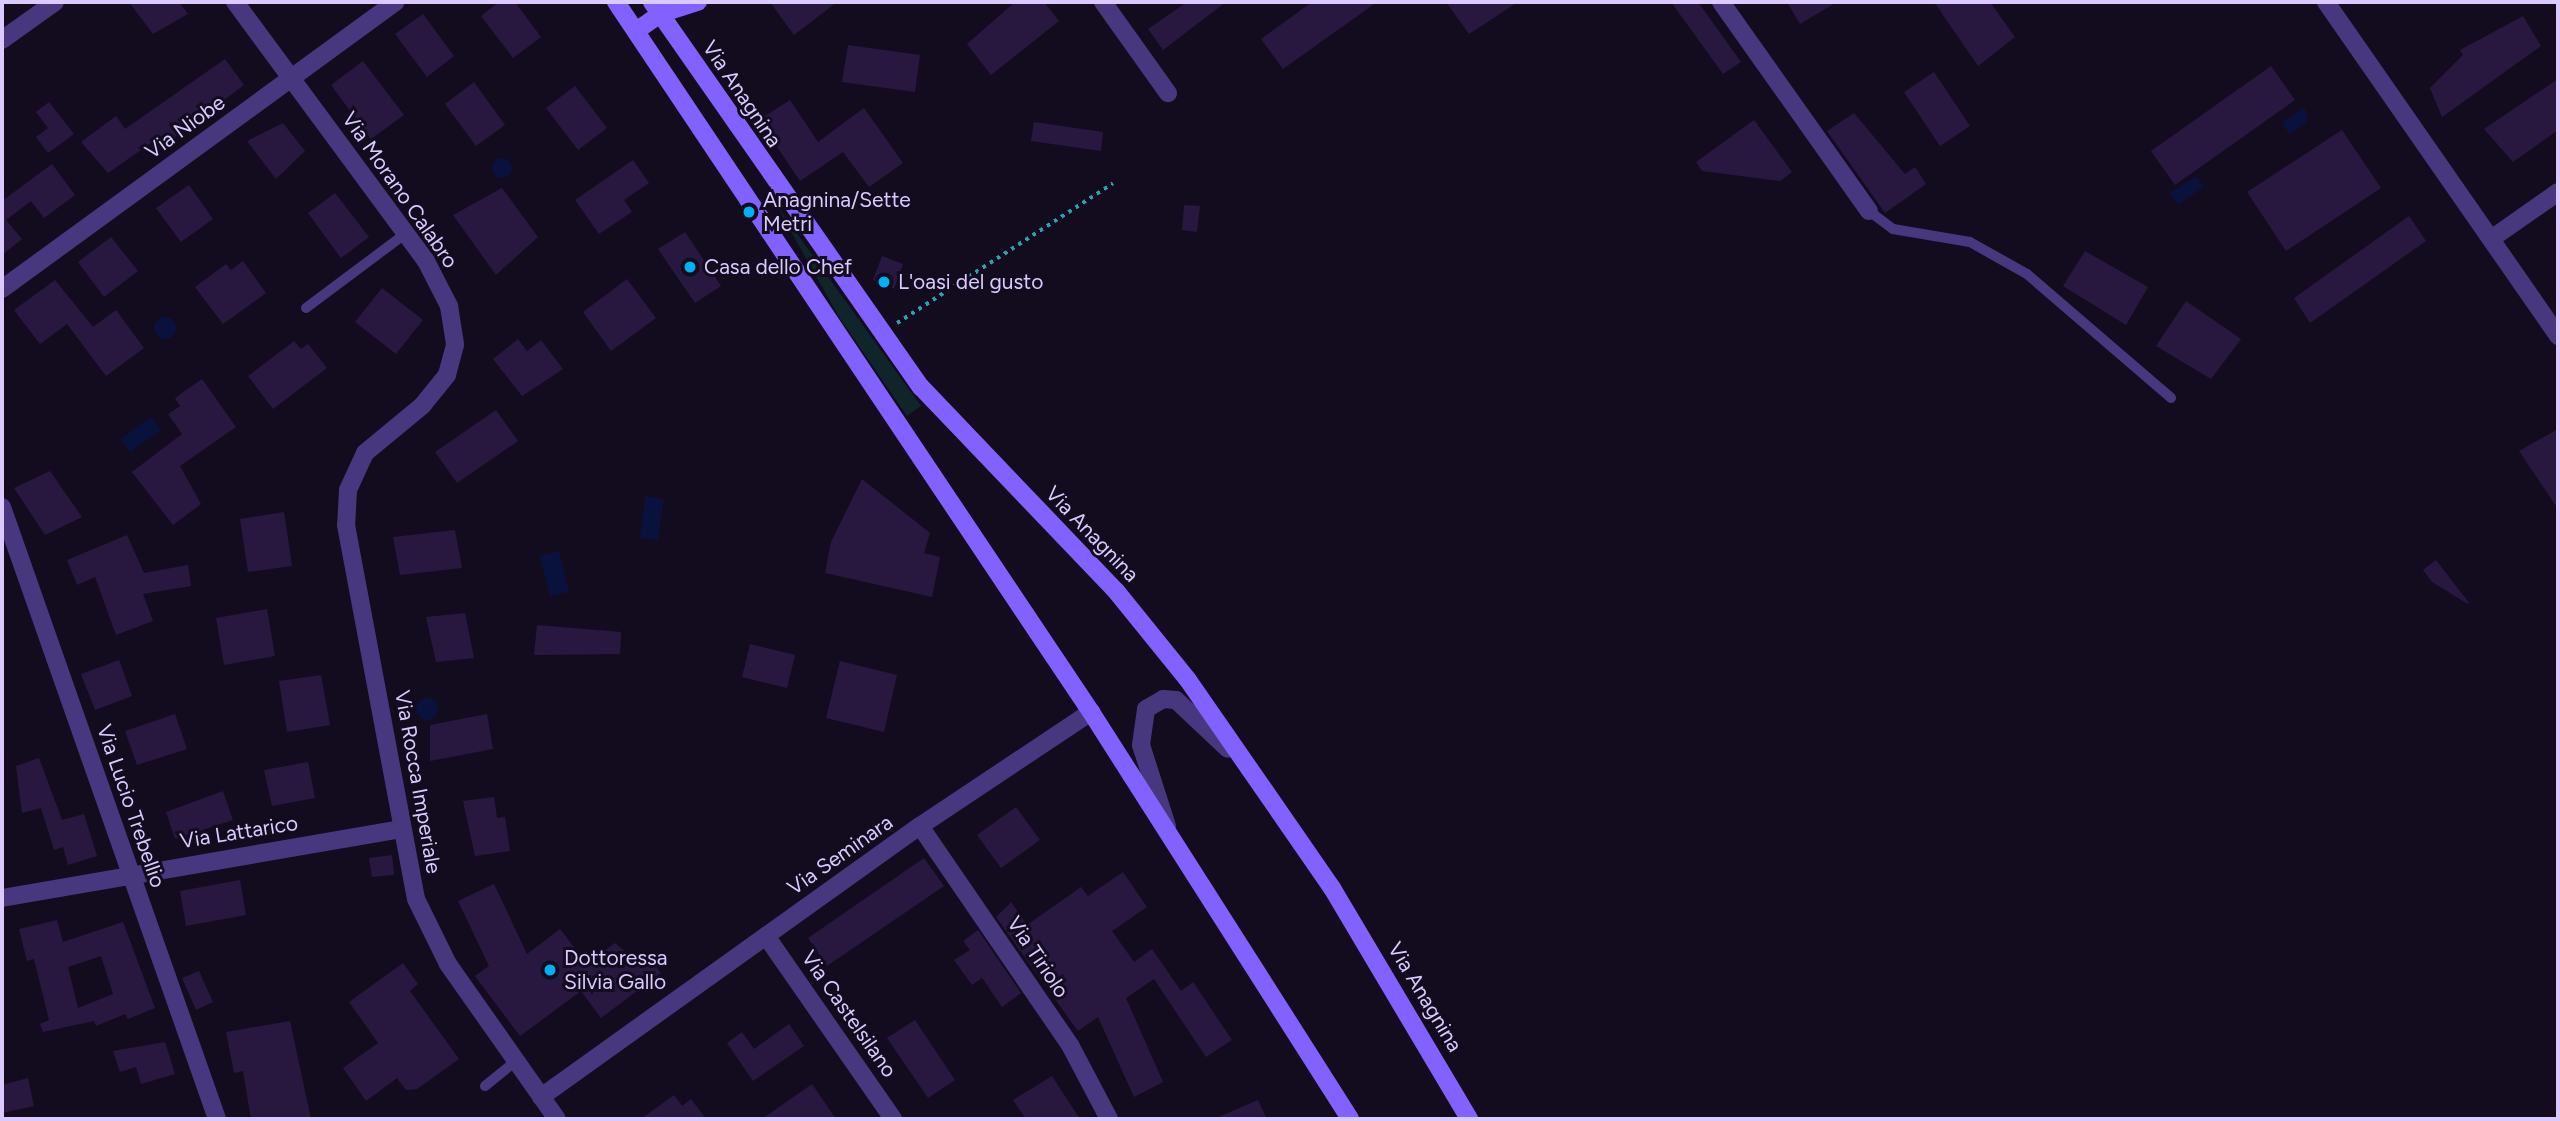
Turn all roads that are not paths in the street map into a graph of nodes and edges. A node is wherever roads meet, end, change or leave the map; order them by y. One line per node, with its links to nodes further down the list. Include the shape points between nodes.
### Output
1 (54, 2): 11 (street)
2 (235, 2): 12 (street, Via Morano Calabro)
3 (396, 2): 12 (street, Via Niobe)
4 (616, 2): 10 (main road)
5 (698, 2): 9 (main road)
6 (1103, 2): 13 (street)
7 (1721, 2): 15 (street)
8 (2326, 2): 17 (street)
9 (657, 6): 10 (main road); 25 (main road, Via Anagnina, via 880,334 952,422 1149,628)
10 (636, 32): 24 (main road)
11 (2, 40)
12 (291, 77): 16 (street, Via Morano Calabro); 18 (street, Via Niobe)
13 (1168, 93)
14 (2558, 192): 17 (street)
15 (1869, 211): 21 (lane, via 1893,229 1970,242 2027,274)
16 (405, 234): 19 (lane); 23 (street, Via Morano Calabro, via 444,292 455,345 436,392 376,441 351,480)
17 (2491, 239): 20 (street)
18 (2, 289)
19 (306, 307)
20 (2558, 336)
21 (2171, 398)
22 (2, 507): 29 (street, Via Lucio Trebellio)
23 (346, 525): 27 (street, Via Rocca Imperiale)
24 (1091, 712): 26 (street, Via Seminara); 28 (main road)
25 (1283, 816): 28 (street, via 1201,718 1163,699 1146,709 1140,737); 40 (main road, Via Anagnina)
26 (920, 826): 31 (street, Via Seminara); 38 (street, Via Tiriolo, via 1070,1045)
27 (402, 829): 29 (street, Via Lattarico); 32 (street, Via Rocca Imperiale, via 423,917)
28 (1171, 840): 39 (main road)
29 (130, 872): 30 (street, Via Lattarico); 35 (street, Via Lucio Trebellio)
30 (2, 898)
31 (766, 936): 34 (street, Via Seminara); 37 (street, Via Castelsilano)
32 (515, 1062): 33 (lane); 34 (street, Via Rocca Imperiale)
33 (485, 1086)
34 (541, 1097): 36 (street, Via Rocca Imperiale)
35 (218, 1119)
36 (557, 1119)
37 (894, 1119)
38 (1109, 1119)
39 (1350, 1119)
40 (1469, 1119)

